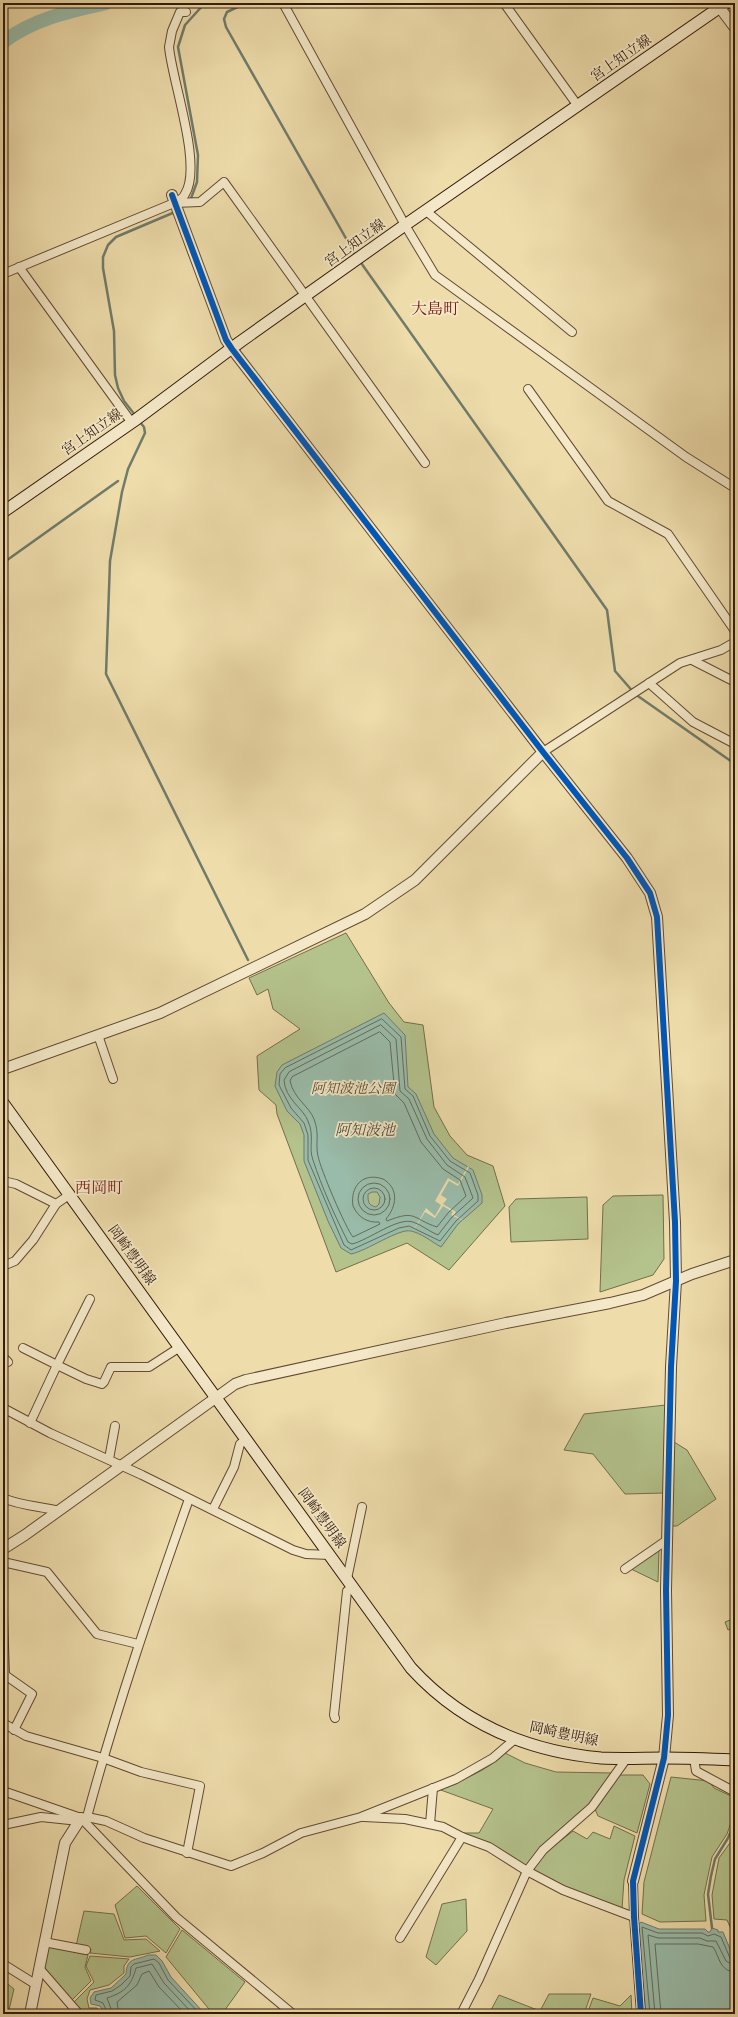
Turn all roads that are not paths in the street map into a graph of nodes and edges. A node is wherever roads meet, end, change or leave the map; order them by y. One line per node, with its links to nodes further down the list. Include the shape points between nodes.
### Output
1 (283, 3): 9 (street)
2 (504, 3): 6 (street)
3 (723, 5): 5 (street); 6 (main road, 宮上知立線)
4 (186, 12): 7 (street, via 180,12 169,47 190,154 187,191)
5 (735, 28)
6 (578, 106): 8 (main road, 宮上知立線)
7 (176, 205): 10 (street); 12 (street, via 200,202 224,182); 14 (street, via 226,340)
8 (426, 211): 9 (main road, 宮上知立線); 13 (street)
9 (405, 225): 12 (main road, 宮上知立線); 18 (street, via 435,275 712,475)
10 (19, 267): 11 (street); 16 (street)
11 (3, 274)
12 (306, 296): 14 (main road, 宮上知立線); 17 (street)
13 (572, 332)
14 (232, 349): 16 (main road, 宮上知立線); 26 (street)
15 (528, 389): 20 (street, via 608,501 668,534)
16 (132, 423): 19 (main road, 宮上知立線)
17 (425, 463)
18 (735, 488)
19 (3, 512)
20 (735, 631)
21 (735, 642): 22 (street)
22 (692, 660): 23 (street); 24 (street, via 680,663)
23 (735, 682)
24 (649, 683): 25 (street, via 693,722); 26 (street)
25 (735, 744)
26 (543, 752): 27 (street, via 420,875 386,901 365,914 160,1013); 36 (street, via 631,863 650,893 657,917 675,1222)
27 (98, 1035): 28 (street); 29 (street)
28 (3, 1069)
29 (114, 1079)
30 (3, 1103): 32 (main road, 岡崎豊明線)
31 (3, 1181): 33 (street, via 16,1184)
32 (70, 1195): 33 (street); 38 (main road, 岡崎豊明線)
33 (56, 1204): 35 (street, via 34,1240 15,1261)
34 (735, 1260): 36 (street)
35 (3, 1266)
36 (676, 1280): 41 (street, via 643,1295 610,1303 246,1380); 53 (street)
37 (90, 1299): 40 (street)
38 (180, 1347): 40 (street, via 149,1367 111,1368 102,1384); 41 (main road, 岡崎豊明線)
39 (23, 1348): 40 (street)
40 (57, 1365): 43 (street)
41 (216, 1397): 45 (main road, 岡崎豊明線); 47 (street)
42 (3, 1408): 43 (street)
43 (30, 1423): 46 (street)
44 (115, 1426): 46 (street)
45 (247, 1439): 51 (street, via 240,1444 234,1467); 55 (main road, 岡崎豊明線)
46 (109, 1459): 47 (street)
47 (122, 1466): 49 (street); 52 (street)
48 (3, 1498): 52 (street, via 13,1503)
49 (190, 1499): 51 (street); 60 (street)
50 (362, 1508): 58 (street)
51 (213, 1509): 55 (street, via 293,1550)
52 (59, 1511): 54 (street)
53 (667, 1540): 57 (street); 68 (street, via 668,1715)
54 (3, 1549)
55 (330, 1556): 58 (main road, 岡崎豊明線)
56 (3, 1562): 60 (street, via 47,1572 97,1634)
57 (625, 1569)
58 (350, 1583): 62 (street, via 347,1591); 65 (main road, 岡崎豊明線, via 411,1668 424,1682 450,1705 470,1718)
59 (3, 1616): 61 (street)
60 (138, 1644): 66 (street)
61 (4, 1652): 64 (street, via 5,1675 32,1694)
62 (335, 1718)
63 (3, 1723): 64 (street)
64 (14, 1730): 66 (street, via 26,1736)
65 (515, 1739): 67 (main road, 岡崎豊明線, via 571,1754); 71 (street, via 494,1758 456,1779)
66 (103, 1758): 75 (street); 79 (street, via 141,1772 200,1786)
67 (627, 1758): 68 (main road, 岡崎豊明線); 80 (street, via 592,1807 543,1850)
68 (664, 1758): 69 (main road, 岡崎豊明線); 81 (street)
69 (694, 1758): 70 (main road, 岡崎豊明線); 73 (street, via 696,1771)
70 (735, 1760)
71 (433, 1788): 74 (street); 76 (street)
72 (3, 1791): 75 (street)
73 (735, 1792)
74 (360, 1817): 76 (street, via 405,1819); 79 (street, via 301,1833 231,1866)
75 (82, 1819): 77 (street, via 41,1817); 79 (street, via 106,1821); 84 (street, via 66,1844); 91 (street, via 176,1917)
76 (430, 1824): 78 (street, via 443,1827)
77 (3, 1825)
78 (462, 1837): 80 (street, via 489,1847); 83 (street)
79 (187, 1853)
80 (527, 1871): 82 (street, via 563,1890); 92 (street)
81 (633, 1880): 82 (street)
82 (634, 1917): 93 (street)
83 (400, 1938)
84 (44, 1942): 85 (street); 87 (street)
85 (86, 1950)
86 (3, 1964): 88 (street)
87 (39, 1968): 88 (street); 90 (street)
88 (35, 1984): 89 (street)
89 (30, 2014)
90 (79, 2014)
91 (293, 2014)
92 (461, 2014)
93 (641, 2014)

